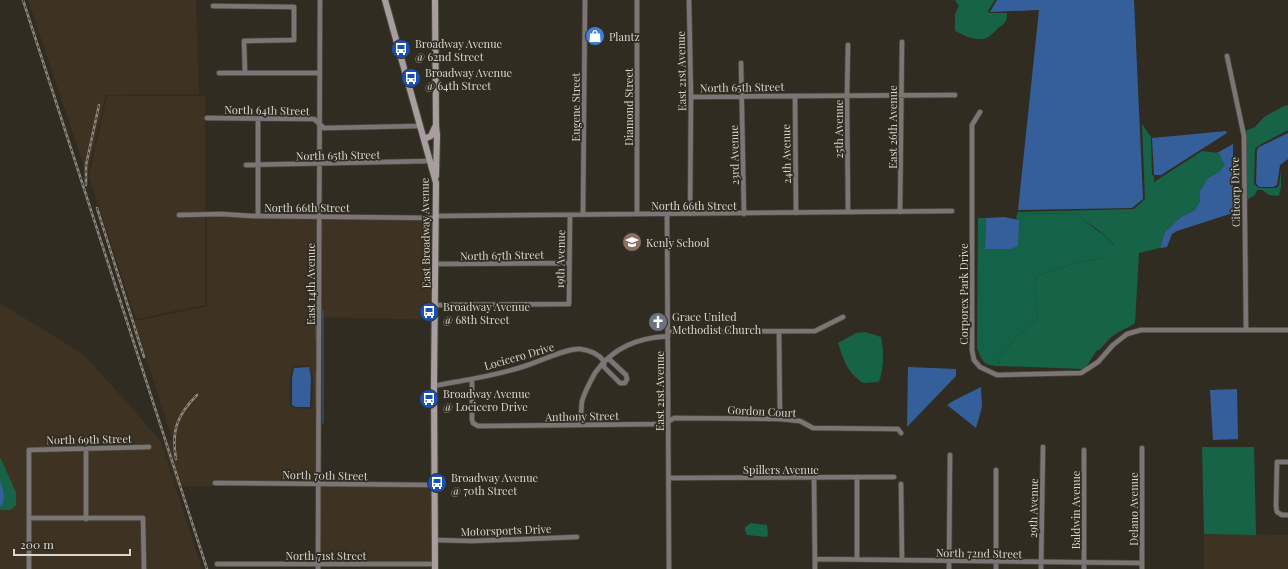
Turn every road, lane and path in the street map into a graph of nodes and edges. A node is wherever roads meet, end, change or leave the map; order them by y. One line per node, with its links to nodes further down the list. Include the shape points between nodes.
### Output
1 (320, 0): 14 (street, East 14th Avenue)
2 (385, 0): 26 (main road, East Broadway Avenue)
3 (435, 0): 25 (main road)
4 (585, 0): 44 (street, Eugene Street)
5 (637, 0): 38 (street, Diamond Street)
6 (689, 0): 19 (street, East 21st Avenue)
7 (213, 6): 13 (street, via 294,7 294,40 244,41)
8 (902, 42): 16 (street, East 26th Avenue)
9 (848, 45): 15 (street, 25th Avenue)
10 (1227, 56): 52 (street, Citicorp Drive, via 1244,136)
11 (741, 63): 20 (street, 23rd Avenue)
12 (219, 73): 13 (street)
13 (245, 73): 14 (street)
14 (319, 73): 24 (street, East 14th Avenue)
15 (847, 95): 16 (street); 18 (street); 35 (street, 25th Avenue)
16 (901, 95): 17 (street); 36 (street, East 26th Avenue)
17 (955, 95)
18 (795, 96): 20 (street, North 65th Street); 37 (street, 24th Avenue)
19 (690, 97): 20 (street, North 65th Street); 40 (street, East 21st Avenue)
20 (742, 97): 41 (street, 23rd Avenue)
21 (980, 112): 52 (street, Corporex Park Drive, via 972,125 972,350 974,360 980,367 997,375 1081,373 1098,362 1127,334 1141,330)
22 (207, 118): 23 (street, North 64th Street)
23 (258, 119): 24 (street, North 64th Street, via 314,119); 32 (street)
24 (319, 124): 26 (street, North 64th Street, via 324,128); 30 (street, East 14th Avenue)
25 (436, 125): 27 (main road, via 431,136); 28 (main road)
26 (420, 126): 27 (main road, East Broadway Avenue)
27 (424, 139): 29 (main road, East Broadway Avenue)
28 (437, 153): 29 (main road); 33 (main road)
29 (430, 161): 30 (street, North 65th Street); 33 (main road, East Broadway Avenue)
30 (319, 164): 32 (street, North 65th Street); 46 (street, East 14th Avenue)
31 (246, 165): 32 (street, North 65th Street)
32 (258, 165): 45 (street)
33 (436, 183): 47 (main road, East Broadway Avenue)
34 (952, 211): 36 (street, North 66th Street)
35 (848, 212): 36 (street, North 66th Street); 37 (street, North 66th Street)
36 (900, 212)
37 (796, 213): 41 (street, North 66th Street)
38 (637, 214): 39 (street, North 66th Street); 44 (street, North 66th Street)
39 (667, 214): 40 (street, North 66th Street); 55 (street, East 21st Avenue)
40 (690, 214): 41 (street, North 66th Street)
41 (744, 214)
42 (179, 215): 45 (street, North 66th Street)
43 (570, 215): 44 (street, North 66th Street); 47 (street, North 66th Street); 48 (street, 19th Avenue)
44 (583, 215)
45 (258, 216): 46 (street, North 66th Street)
46 (319, 216): 47 (street, North 66th Street); 76 (street, East 14th Avenue)
47 (436, 217): 49 (main road, East Broadway Avenue)
48 (569, 263): 49 (street, North 67th Street); 50 (street, 19th Avenue, via 569,304)
49 (436, 264): 50 (main road, East Broadway Avenue)
50 (436, 305): 58 (main road, East Broadway Avenue)
51 (843, 317): 54 (street, via 815,331)
52 (1246, 330): 53 (street, Corporex Park Drive)
53 (1288, 330)
54 (779, 332): 55 (street); 59 (street)
55 (668, 334): 56 (street, via 639,340); 60 (street, East 21st Avenue)
56 (604, 361): 56 (street, Locicero Drive, via 604,367 620,383 625,383 627,377 619,367 609,359); 57 (street, Locicero Drive, via 593,352 570,350 524,367); 61 (street, via 588,385 582,402)
57 (472, 379): 58 (street, Locicero Drive); 61 (street, Anthony Street, via 472,420 478,426)
58 (434, 386): 78 (main road, East Broadway Avenue)
59 (780, 419): 60 (street, Gordon Court, via 674,418); 62 (street, Gordon Court, via 800,422 814,428 898,429)
60 (668, 423): 61 (street, Anthony Street); 73 (street, East 21st Avenue)
61 (581, 426)
62 (902, 433)
63 (150, 447): 65 (street, North 69th Street)
64 (1043, 447): 89 (street, 29th Avenue)
65 (86, 448): 80 (street, North 69th Street, via 29,450); 81 (street)
66 (1142, 448): 91 (street, Delano Avenue)
67 (1084, 450): 90 (street, Baldwin Avenue)
68 (950, 455): 87 (street)
69 (1288, 462): 79 (street, via 1277,462 1276,506 1277,512)
70 (996, 470): 88 (street)
71 (857, 477): 72 (street, Spillers Avenue); 74 (street, Spillers Avenue); 85 (street)
72 (894, 477)
73 (669, 478): 74 (street, Spillers Avenue); 97 (street, East 21st Avenue)
74 (814, 478): 84 (street)
75 (215, 483): 76 (street, North 70th Street)
76 (317, 484): 78 (street, North 70th Street); 93 (street, East 14th Avenue)
77 (901, 484): 86 (street)
78 (435, 485): 83 (main road, East Broadway Avenue)
79 (1288, 515)
80 (29, 518): 81 (street); 95 (street)
81 (86, 518): 96 (street, via 143,518)
82 (577, 536): 83 (street, Motorsports Drive, via 472,541)
83 (435, 540): 94 (main road, East Broadway Avenue)
84 (815, 559): 85 (street, North 72nd Street); 98 (street)
85 (857, 559): 86 (street, North 72nd Street)
86 (902, 560): 87 (street, North 72nd Street)
87 (950, 561): 88 (street, North 72nd Street); 99 (street)
88 (996, 562): 89 (street, North 72nd Street); 100 (street)
89 (1041, 562): 90 (street, North 72nd Street); 101 (street, 29th Avenue)
90 (1084, 562): 91 (street, North 72nd Street); 102 (street, Baldwin Avenue)
91 (1142, 563): 103 (street, Delano Avenue)
92 (217, 564): 93 (street, North 71st Street)
93 (318, 566): 94 (street, North 71st Street)
94 (435, 566)
95 (29, 569)
96 (144, 569)
97 (669, 569)
98 (815, 569)
99 (949, 569)
100 (996, 569)
101 (1041, 569)
102 (1084, 569)
103 (1142, 569)

